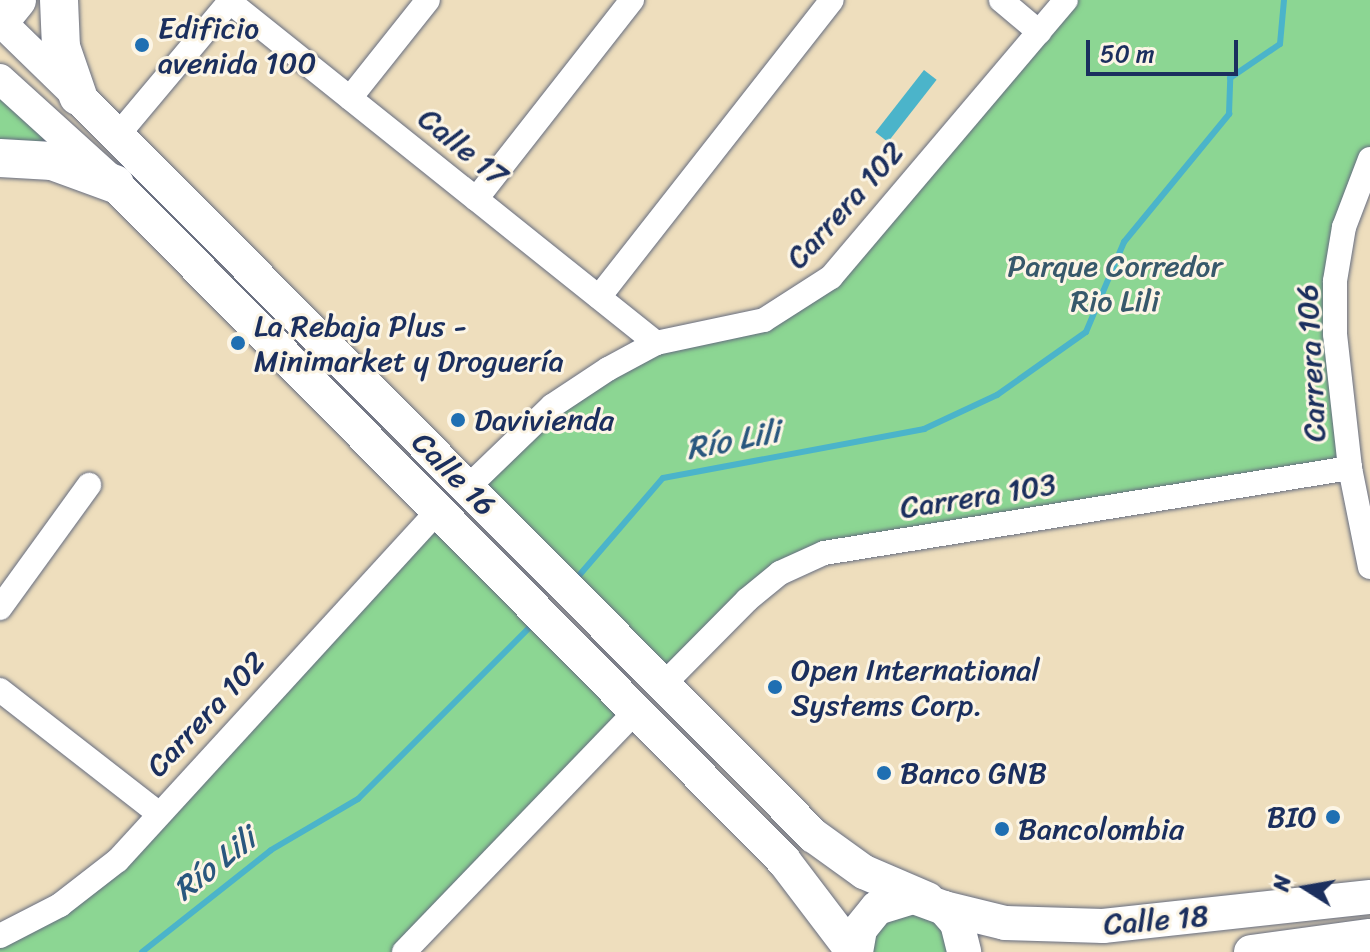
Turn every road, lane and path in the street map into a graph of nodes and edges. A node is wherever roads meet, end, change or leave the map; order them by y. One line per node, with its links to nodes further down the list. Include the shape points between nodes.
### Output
1 (17, 0): 9 (main road)
2 (59, 0): 12 (main road, via 61,47)
3 (428, 0): 13 (street)
4 (632, 0): 18 (street)
5 (832, 0): 19 (street)
6 (1001, 0): 10 (street)
7 (1066, 0): 10 (street, Carrera 102)
8 (230, 1): 13 (street, Calle 17); 14 (street)
9 (0, 21): 12 (street, Calle 16)
10 (1039, 32): 20 (street, Carrera 102, via 831,277 764,320)
11 (0, 79): 17 (street, Calle 16)
12 (78, 96): 14 (main road, Calle 16)
13 (350, 98): 18 (street, Calle 17)
14 (117, 136): 23 (main road, Calle 16)
15 (0, 158): 17 (main road, via 52,161)
16 (1370, 159): 21 (street, Carrera 106, via 1344,227 1335,281 1335,334)
17 (115, 184): 24 (main road, Calle 16)
18 (476, 199): 19 (street, Calle 17)
19 (599, 297): 20 (street, Calle 17)
20 (656, 343): 23 (street, Carrera 102, via 552,406)
21 (1350, 468): 25 (street, Carrera 106); 27 (street, Carrera 103, via 824,553 780,573 747,600)
22 (89, 485): 26 (street)
23 (467, 488): 27 (main road, Calle 16)
24 (438, 511): 29 (main road, Calle 16); 30 (street, Carrera 102)
25 (1370, 567)
26 (0, 608)
27 (663, 685): 32 (main road, Calle 16, via 814,836 864,872)
28 (0, 690): 30 (street)
29 (636, 711): 35 (street); 36 (main road, Calle 16, via 784,861)
30 (158, 813): 33 (street, Carrera 102, via 95,878 60,905)
31 (1370, 897): 32 (main road, Calle 18, via 1103,926 1005,923)
32 (935, 904): 36 (main road, via 901,898 877,908 860,929); 37 (main road, via 957,923)
33 (0, 936)
34 (1370, 936): 38 (main road)
35 (404, 952)
36 (854, 952)
37 (964, 952)
38 (1251, 952)

